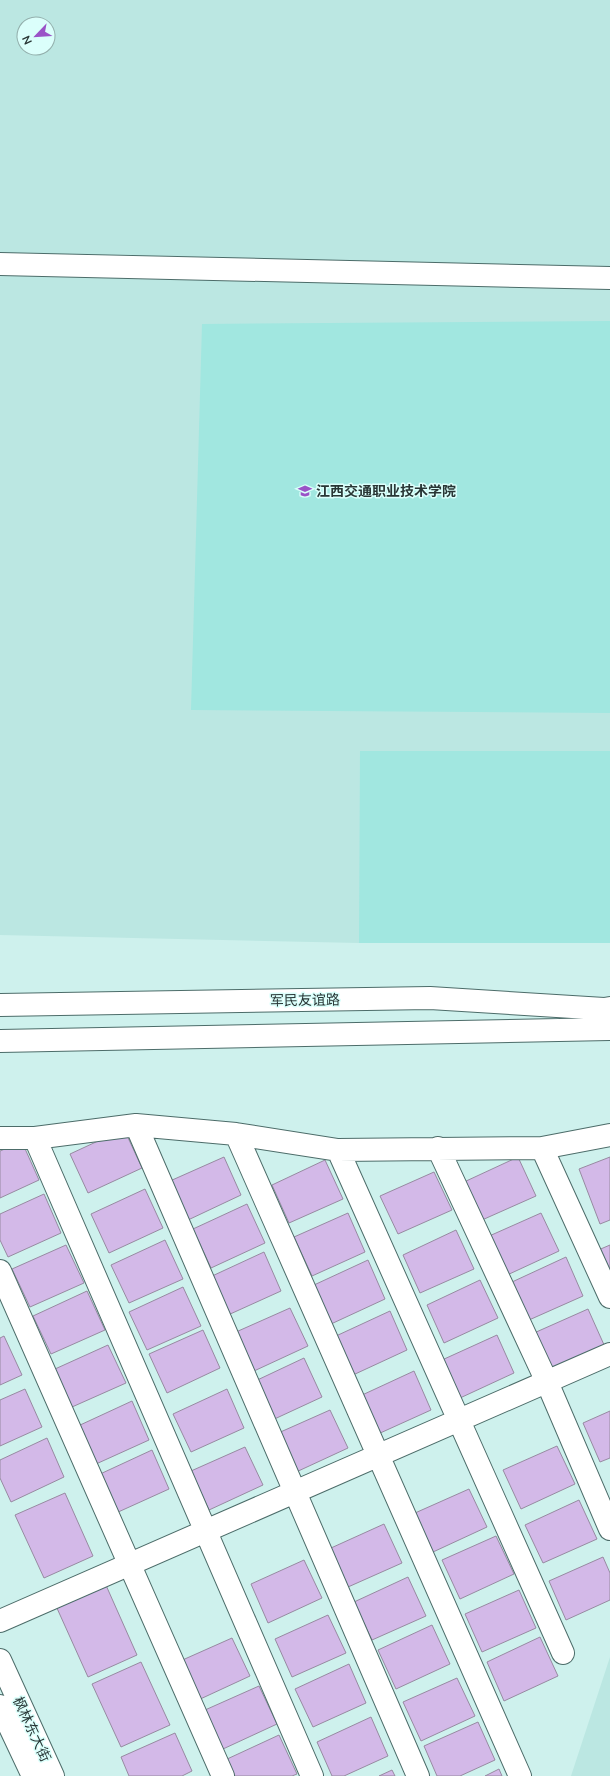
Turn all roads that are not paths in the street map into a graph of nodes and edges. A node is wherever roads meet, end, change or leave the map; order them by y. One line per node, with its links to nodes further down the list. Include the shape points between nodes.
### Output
1 (0, 264): 2 (street)
2 (610, 278)
3 (0, 1005): 4 (street, 军民友谊路, via 430,998)
4 (610, 1008)
5 (610, 1029): 6 (street)
6 (0, 1041)
7 (136, 1125): 8 (street); 11 (street); 21 (street)
8 (236, 1134): 14 (street); 20 (street)
9 (610, 1135): 13 (street)
10 (0, 1138): 11 (street)
11 (35, 1138): 23 (street)
12 (438, 1148): 13 (street); 14 (street); 18 (street)
13 (542, 1148): 16 (street)
14 (338, 1150): 19 (street)
15 (0, 1271): 24 (street)
16 (610, 1297)
17 (610, 1354): 18 (street)
18 (547, 1382): 19 (street); 22 (street)
19 (459, 1420): 20 (street); 26 (street)
20 (378, 1456): 21 (street); 34 (street)
21 (295, 1492): 23 (street); 33 (street)
22 (610, 1529)
23 (206, 1531): 24 (street); 32 (street)
24 (130, 1564): 25 (street); 31 (street)
25 (0, 1621)
26 (564, 1653)
27 (0, 1660): 30 (street, 枫林东大街)
28 (0, 1706): 29 (street, 枫林东大街)
29 (33, 1776)
30 (53, 1776)
31 (223, 1776)
32 (312, 1776)
33 (418, 1776)
34 (520, 1776)

